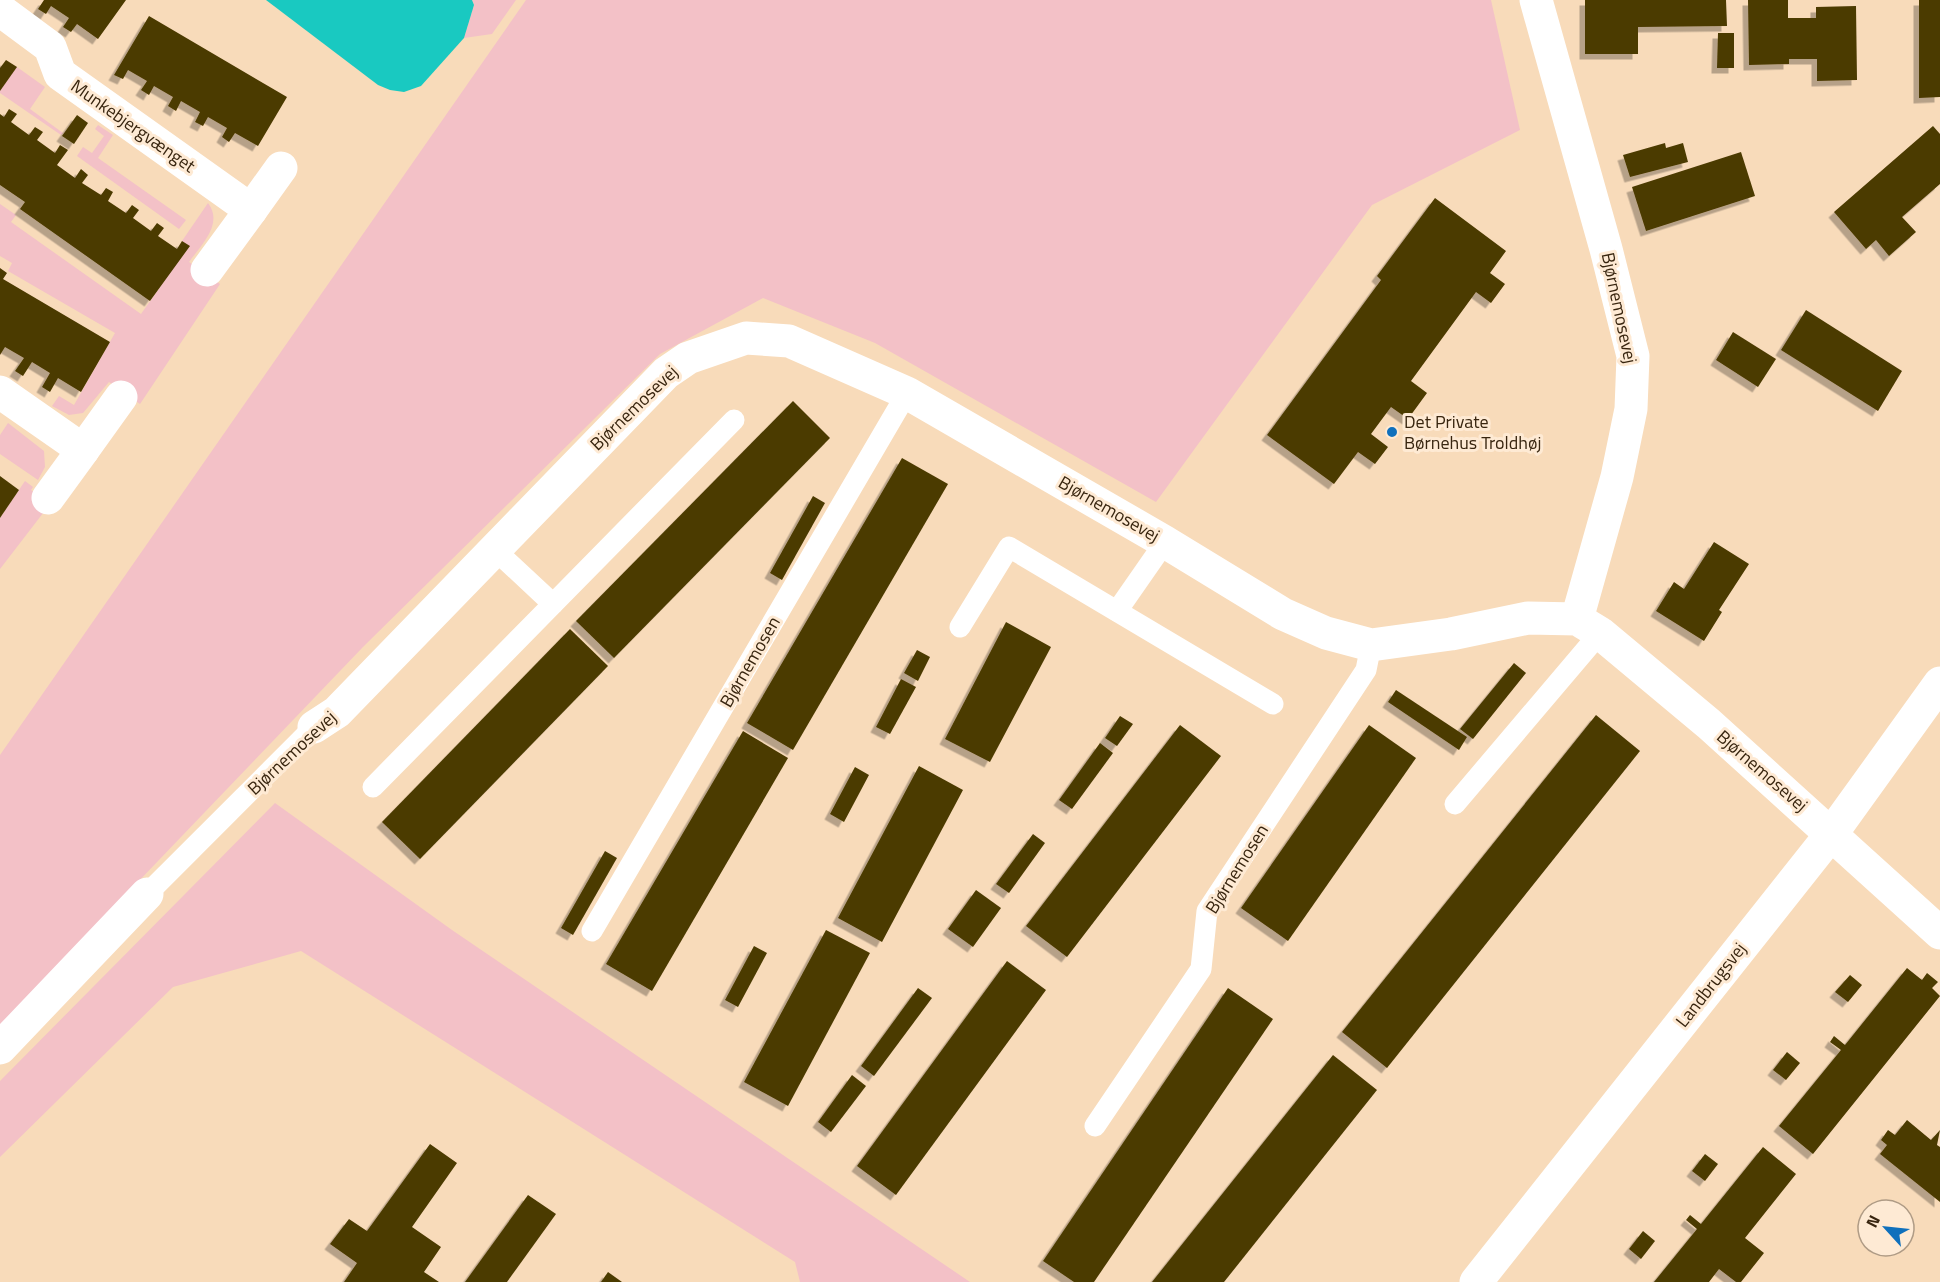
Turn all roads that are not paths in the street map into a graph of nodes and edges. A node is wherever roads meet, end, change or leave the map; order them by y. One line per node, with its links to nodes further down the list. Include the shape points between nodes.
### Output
1 (1536, 0): 16 (street, Bjørnemosevej, via 1633,356 1631,410)
2 (0, 10): 4 (street, Munkebjergvænget, via 50,47 60,74)
3 (281, 168): 4 (street)
4 (251, 210): 5 (street)
5 (207, 270)
6 (0, 392): 10 (street)
7 (907, 393): 12 (street, Bjørnemosevej); 13 (street, Bjørnemosevej, via 789,341 746,338 712,348 666,373); 26 (lane, Bjørnemosen)
8 (121, 397): 10 (street)
9 (734, 420): 14 (lane)
10 (83, 450): 11 (street)
11 (48, 498)
12 (1165, 542): 15 (lane); 18 (street, Bjørnemosevej, via 1283,614 1326,633)
13 (493, 548): 14 (lane); 21 (street, Bjørnemosevej, via 337,711)
14 (553, 604): 22 (lane)
15 (1117, 611): 17 (lane, via 1009,547); 20 (lane)
16 (1588, 626): 18 (street, Bjørnemosevej, via 1528,618); 23 (lane); 24 (street, Bjørnemosevej)
17 (960, 627)
18 (1371, 645): 29 (lane, Bjørnemosen, via 1366,670 1207,911 1201,969)
19 (1940, 683): 24 (street, Landbrugsvej)
20 (1274, 704)
21 (314, 727): 25 (lane, Bjørnemosevej)
22 (373, 787)
23 (1455, 804)
24 (1832, 833): 27 (street, Bjørnemosevej); 30 (street, Landbrugsvej)
25 (147, 894): 28 (street, Bjørnemosevej)
26 (592, 931)
27 (1940, 933)
28 (0, 1048)
29 (1095, 1126)
30 (1476, 1282)

